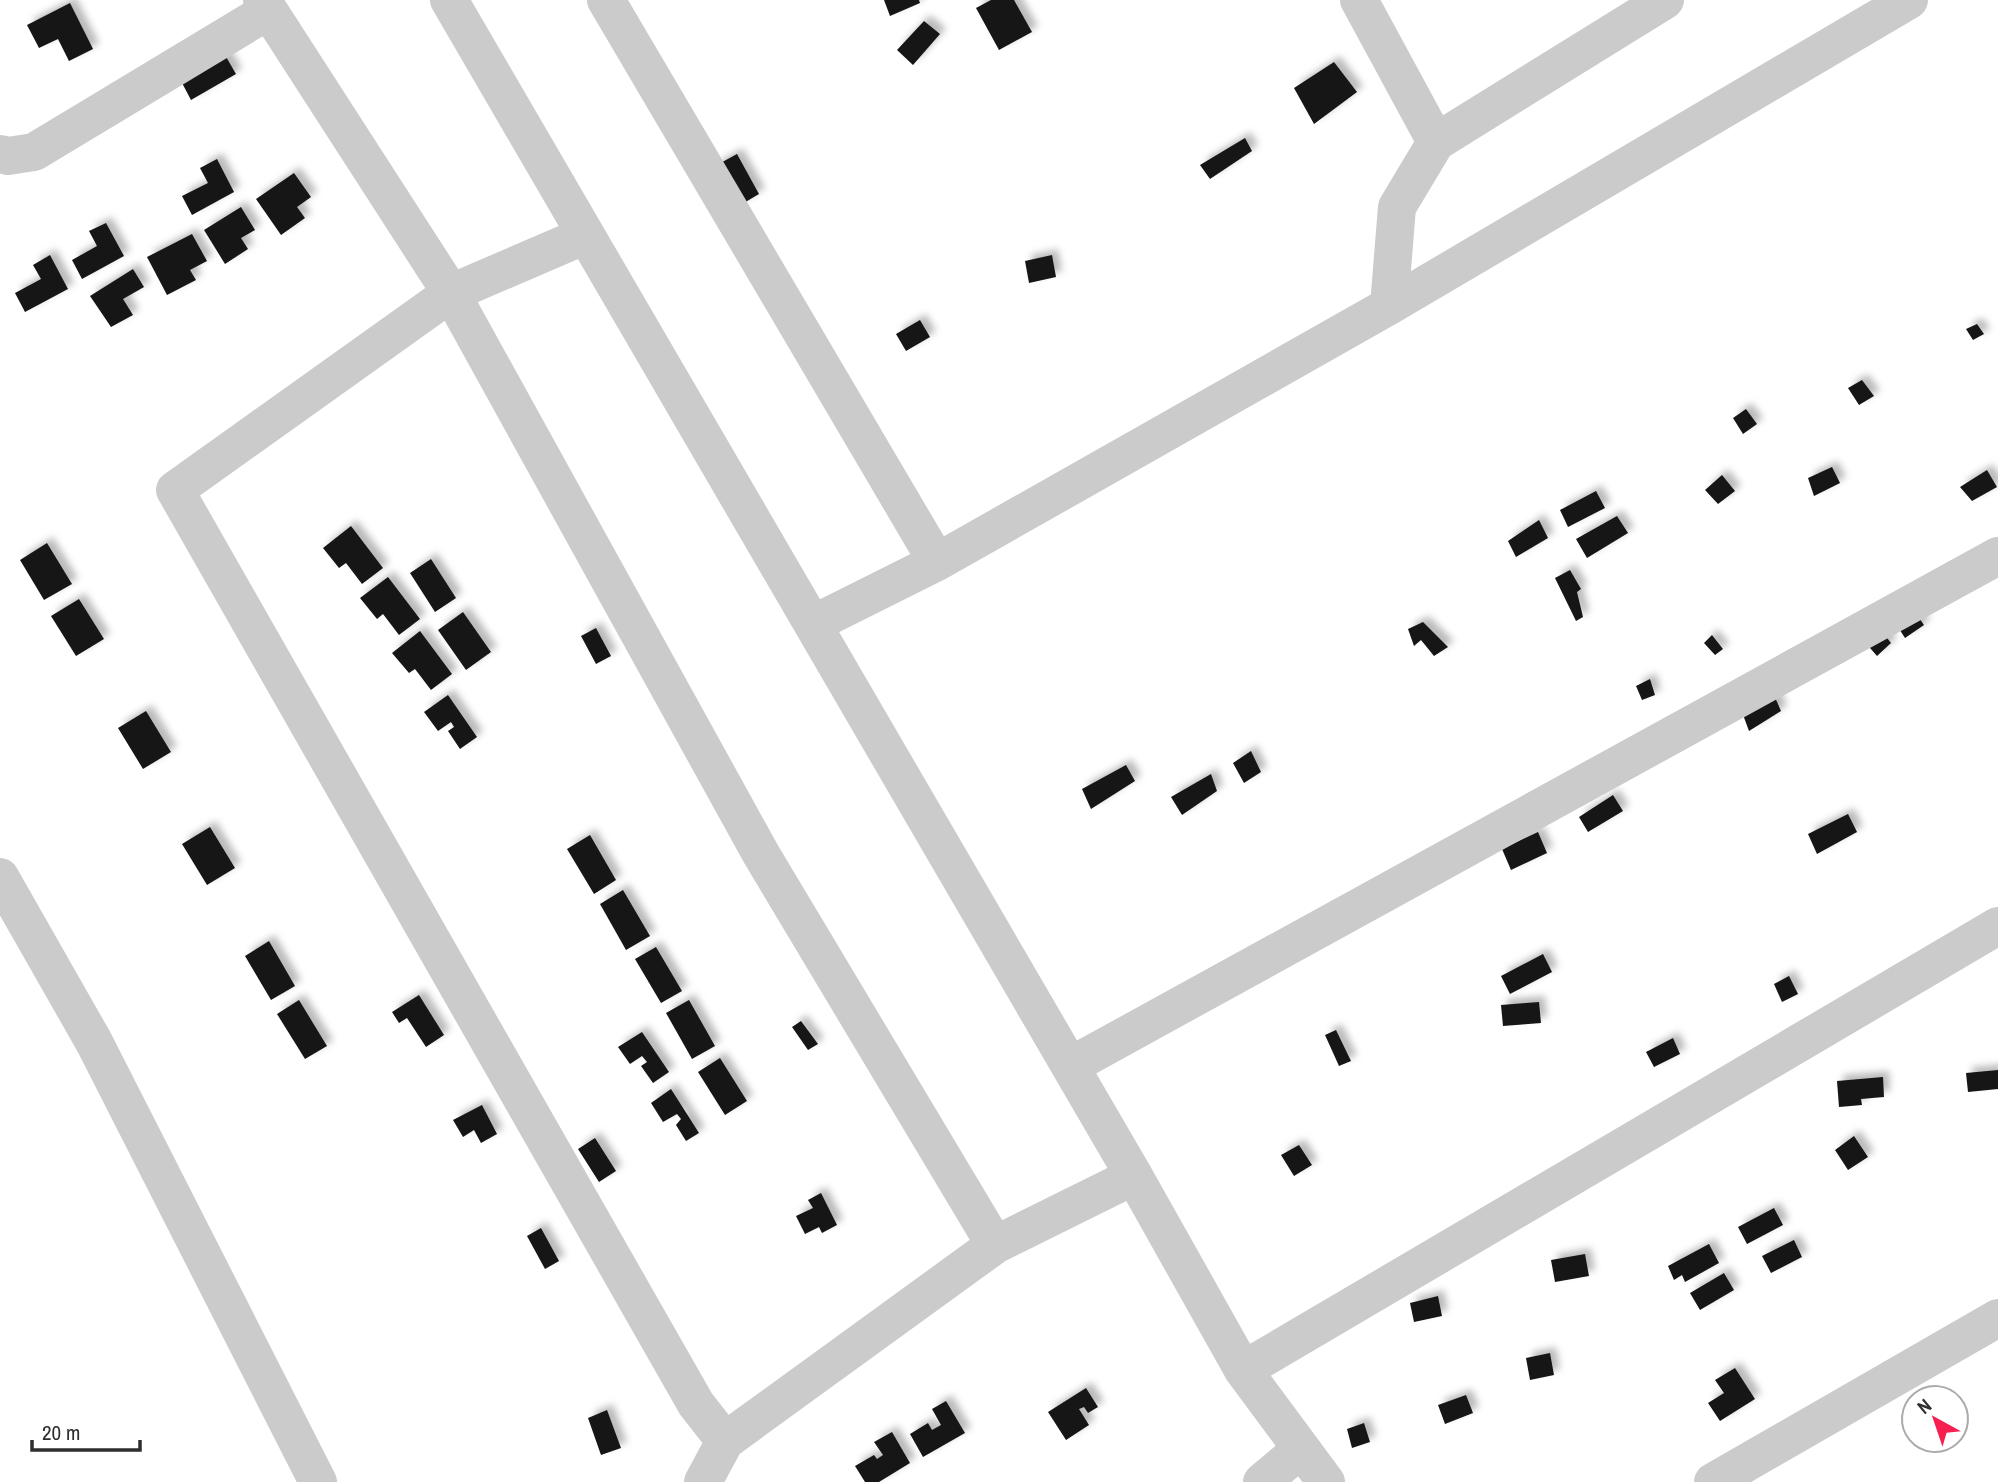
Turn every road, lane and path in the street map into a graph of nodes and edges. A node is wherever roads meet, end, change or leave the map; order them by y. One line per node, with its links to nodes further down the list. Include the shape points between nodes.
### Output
1 (449, 0): 9 (street)
2 (606, 0): 13 (street)
3 (1359, 0): 7 (street)
4 (1665, 0): 7 (street)
5 (1909, 0): 11 (street)
6 (265, 6): 8 (street, via 34,152); 10 (street)
7 (1436, 142): 11 (street, via 1396,207)
8 (0, 154)
9 (586, 235): 10 (street); 14 (street)
10 (451, 293): 19 (street, via 761,854); 22 (street, via 175,490 696,1404)
11 (1389, 306): 13 (street)
12 (1998, 556): 17 (street)
13 (937, 562): 14 (street)
14 (813, 624): 17 (street)
15 (0, 877): 24 (street, via 94,1042)
16 (1998, 926): 21 (street)
17 (1070, 1066): 18 (street)
18 (1134, 1176): 19 (street); 21 (street)
19 (995, 1245): 22 (street)
20 (1998, 1318): 28 (street)
21 (1243, 1370): 23 (street)
22 (725, 1441): 25 (street)
23 (1300, 1450): 26 (street); 27 (street)
24 (318, 1482)
25 (703, 1482)
26 (1262, 1482)
27 (1326, 1482)
28 (1713, 1482)

